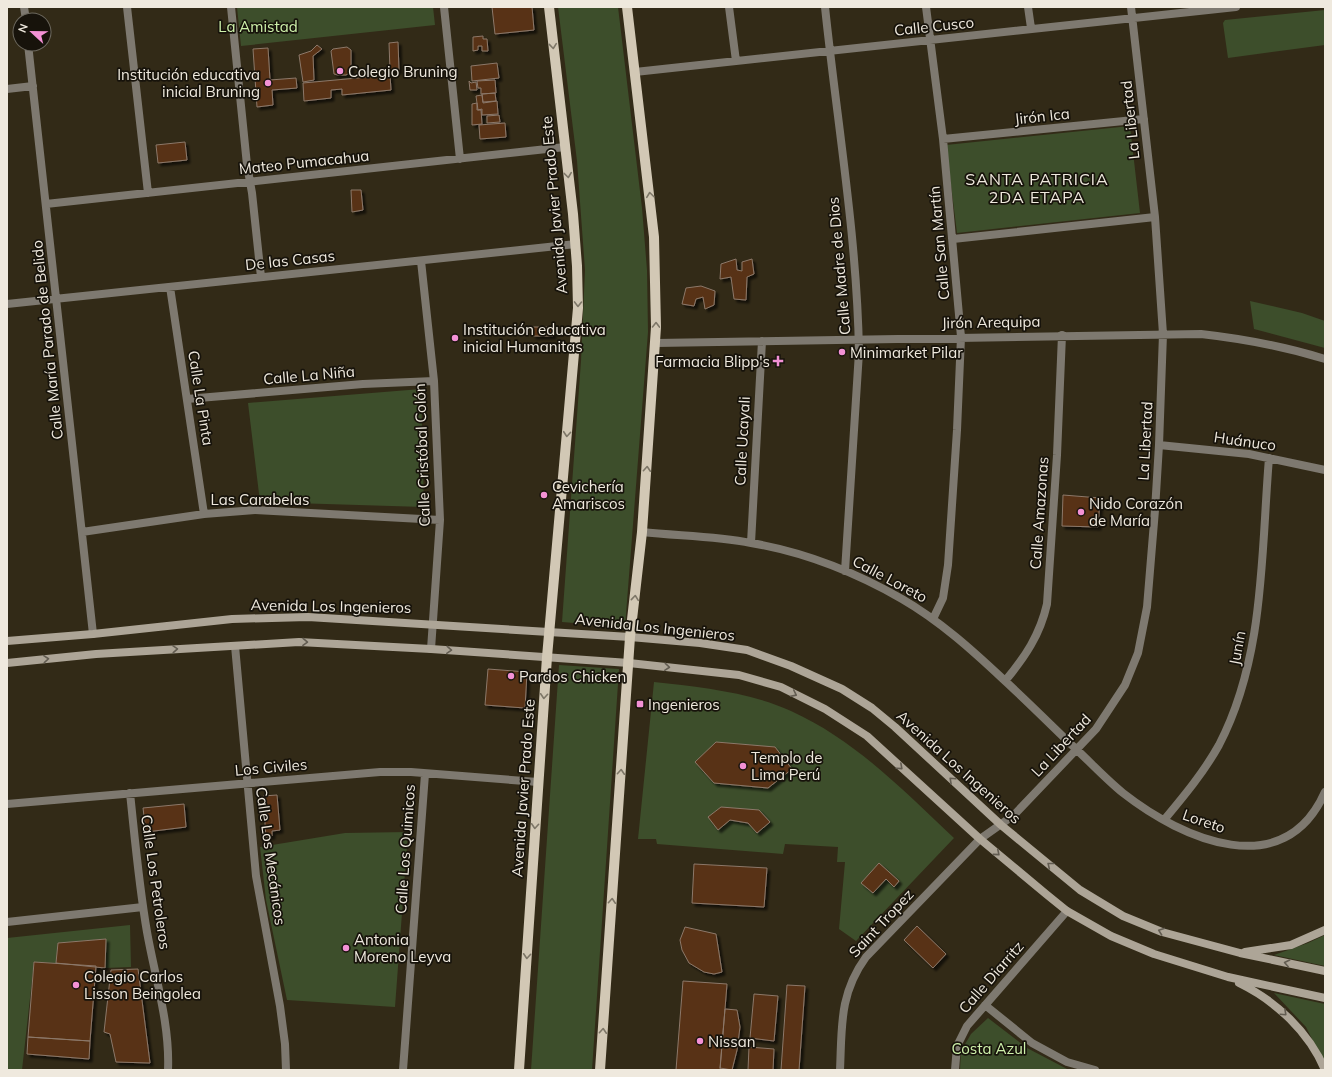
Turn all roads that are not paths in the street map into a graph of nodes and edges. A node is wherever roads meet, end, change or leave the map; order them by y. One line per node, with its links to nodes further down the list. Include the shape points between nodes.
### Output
1 (127, 7): 26 (street)
2 (231, 7): 25 (street)
3 (444, 7): 24 (street)
4 (549, 7): 23 (main road, Avenida Javier Prado Este, one-way to 23)
5 (627, 7): 18 (main road)
6 (729, 7): 17 (street)
7 (825, 7): 15 (street, Calle Madre de Dios)
8 (926, 7): 14 (street, Calle San Martín)
9 (1028, 7): 13 (street)
10 (1131, 7): 12 (street, La Libertad)
11 (1236, 7): 12 (street, Calle Cusco)
12 (1132, 18): 13 (street, Calle Cusco); 21 (street, La Libertad)
13 (1031, 28): 14 (street, Calle Cusco)
14 (931, 40): 15 (street, Calle Cusco); 22 (street, Calle San Martín)
15 (830, 51): 17 (street, Calle Cusco); 39 (street, Calle Madre de Dios, via 854,252)
16 (29, 52): 19 (street, Calle María Parado de Belido)
17 (736, 61): 18 (street, Calle Cusco)
18 (635, 72): 41 (main road, one-way to 18, via 654,237)
19 (33, 86): 20 (street); 27 (street, Calle María Parado de Belido)
20 (7, 89)
21 (1144, 120): 22 (street, Jirón Ica); 28 (street, La Libertad)
22 (943, 139): 29 (street, Calle San Martín)
23 (565, 148): 24 (street, Mateo Pumacahua); 30 (main road, Avenida Javier Prado Este, one-way to 30)
24 (460, 159): 25 (street, Mateo Pumacahua)
25 (250, 182): 26 (street, Mateo Pumacahua); 32 (street)
26 (148, 193): 27 (street, Mateo Pumacahua)
27 (46, 204): 34 (street, Calle María Parado de Belido)
28 (1154, 217): 29 (street); 36 (street, La Libertad)
29 (953, 239): 38 (street, Calle San Martín)
30 (576, 244): 31 (street, De las Casas); 56 (main road, Avenida Javier Prado Este, one-way to 56, via 577,326)
31 (421, 261): 32 (street, De las Casas); 43 (street, Calle Cristóbal Colón)
32 (261, 277): 33 (street, De las Casas)
33 (170, 287): 34 (street, De las Casas); 44 (street, Calle La Pinta)
34 (56, 299): 35 (street, De las Casas); 50 (street, Calle María Parado de Belido)
35 (7, 304)
36 (1162, 334): 37 (street, Jirón Arequipa); 42 (street, Jirón Arequipa, via 1202,334 1247,339); 45 (street, La Libertad)
37 (1062, 335): 38 (street, Jirón Arequipa); 65 (street, Calle Amazonas, via 1047,604 1042,624 1031,648)
38 (961, 337): 39 (street, Jirón Arequipa); 54 (street, Calle San Martín, via 947,573 943,598)
39 (859, 339): 40 (street, Jirón Arequipa); 53 (street, Calle Madre de Dios)
40 (762, 341): 41 (street, Jirón Arequipa); 52 (street, Calle Ucayali)
41 (656, 343): 51 (main road, one-way to 41)
42 (1325, 359)
43 (434, 381): 44 (street, Calle La Niña, via 363,384); 49 (street, Calle Cristóbal Colón)
44 (187, 399): 48 (street, Calle La Pinta)
45 (1160, 445): 46 (street, Huánuco, via 1232,451); 66 (street, La Libertad, via 1147,607 1139,647 1132,670 1117,700)
46 (1269, 458): 47 (street, Huánuco); 73 (street, Junín, via 1256,619 1244,685 1232,717 1210,760)
47 (1325, 470)
48 (204, 514): 49 (street, Las Carabelas, via 255,510); 50 (street, Las Carabelas)
49 (440, 520): 55 (street, Calle Cristóbal Colón)
50 (82, 532): 57 (street, Calle María Parado de Belido)
51 (642, 532): 52 (street, Calle Loreto); 58 (main road, one-way to 51)
52 (751, 543): 53 (street, Calle Loreto, via 796,553)
53 (845, 571): 54 (street, Calle Loreto, via 902,599)
54 (933, 619): 65 (street, Calle Loreto)
55 (433, 623): 56 (street, Avenida Los Ingenieros); 57 (street, Avenida Los Ingenieros, via 273,616); 61 (street, Calle Cristóbal Colón)
56 (550, 631): 58 (street, Avenida Los Ingenieros); 62 (main road, Avenida Javier Prado Este)
57 (93, 634): 59 (street, Avenida Los Ingenieros)
58 (630, 637): 64 (main road); 74 (street, Avenida Los Ingenieros, one-way to 58, via 895,727 872,708 842,689 747,650)
59 (7, 641)
60 (235, 646): 61 (street, one-way to 61, via 299,642); 63 (street, one-way to 60, via 96,654); 69 (street, Calle Los Mecánicos)
61 (431, 649): 62 (street, one-way to 62)
62 (547, 657): 64 (street); 68 (main road, Avenida Javier Prado Este, one-way to 68)
63 (7, 663)
64 (628, 663): 75 (street, one-way to 75, via 739,675 781,687 825,709 867,736); 89 (main road, one-way to 64)
65 (1005, 681): 66 (street, Calle Loreto)
66 (1077, 750): 73 (street, Loreto, via 1124,794); 74 (street, La Libertad, via 1014,815)
67 (425, 774): 68 (street, Los Civiles); 69 (street, Los Civiles, via 380,772); 87 (street, Calle Los Quimicos)
68 (538, 782): 88 (main road, Avenida Javier Prado Este, one-way to 88)
69 (247, 783): 71 (street, Los Civiles); 86 (street, Calle Los Mecánicos, via 258,888 283,1027)
70 (1325, 792): 73 (street, Loreto, via 1302,826 1284,838 1264,845 1243,847 1217,842 1186,832)
71 (130, 793): 72 (street, Los Civiles); 76 (street, Calle Los Petroleros)
72 (7, 804)
73 (1164, 820)
74 (1001, 825): 75 (street, Saint Tropez); 80 (street, Avenida Los Ingenieros, one-way to 74, via 1162,932 1123,916 1080,890)
75 (980, 839): 77 (street, one-way to 77); 90 (street, Saint Tropez, via 855,972 847,990 843,1009)
76 (143, 907): 78 (street); 85 (street, Calle Los Petroleros, via 163,1016)
77 (1067, 911): 82 (street, via 1111,936 1154,954); 84 (street, Calle Diarritz)
78 (7, 922)
79 (1325, 930): 80 (street, via 1291,945)
80 (1240, 953): 81 (street, Avenida Los Ingenieros, one-way to 80)
81 (1325, 971)
82 (1228, 977): 83 (street); 93 (street, one-way to 93, via 1252,989 1304,1033)
83 (1325, 998)
84 (985, 1005): 91 (street, Calle Diarritz, via 967,1026 957,1046); 92 (street, via 1032,1043 1067,1062)
85 (168, 1070)
86 (286, 1070)
87 (403, 1070)
88 (519, 1070)
89 (600, 1070)
90 (840, 1070)
91 (955, 1070)
92 (1095, 1070)
93 (1324, 1070)

